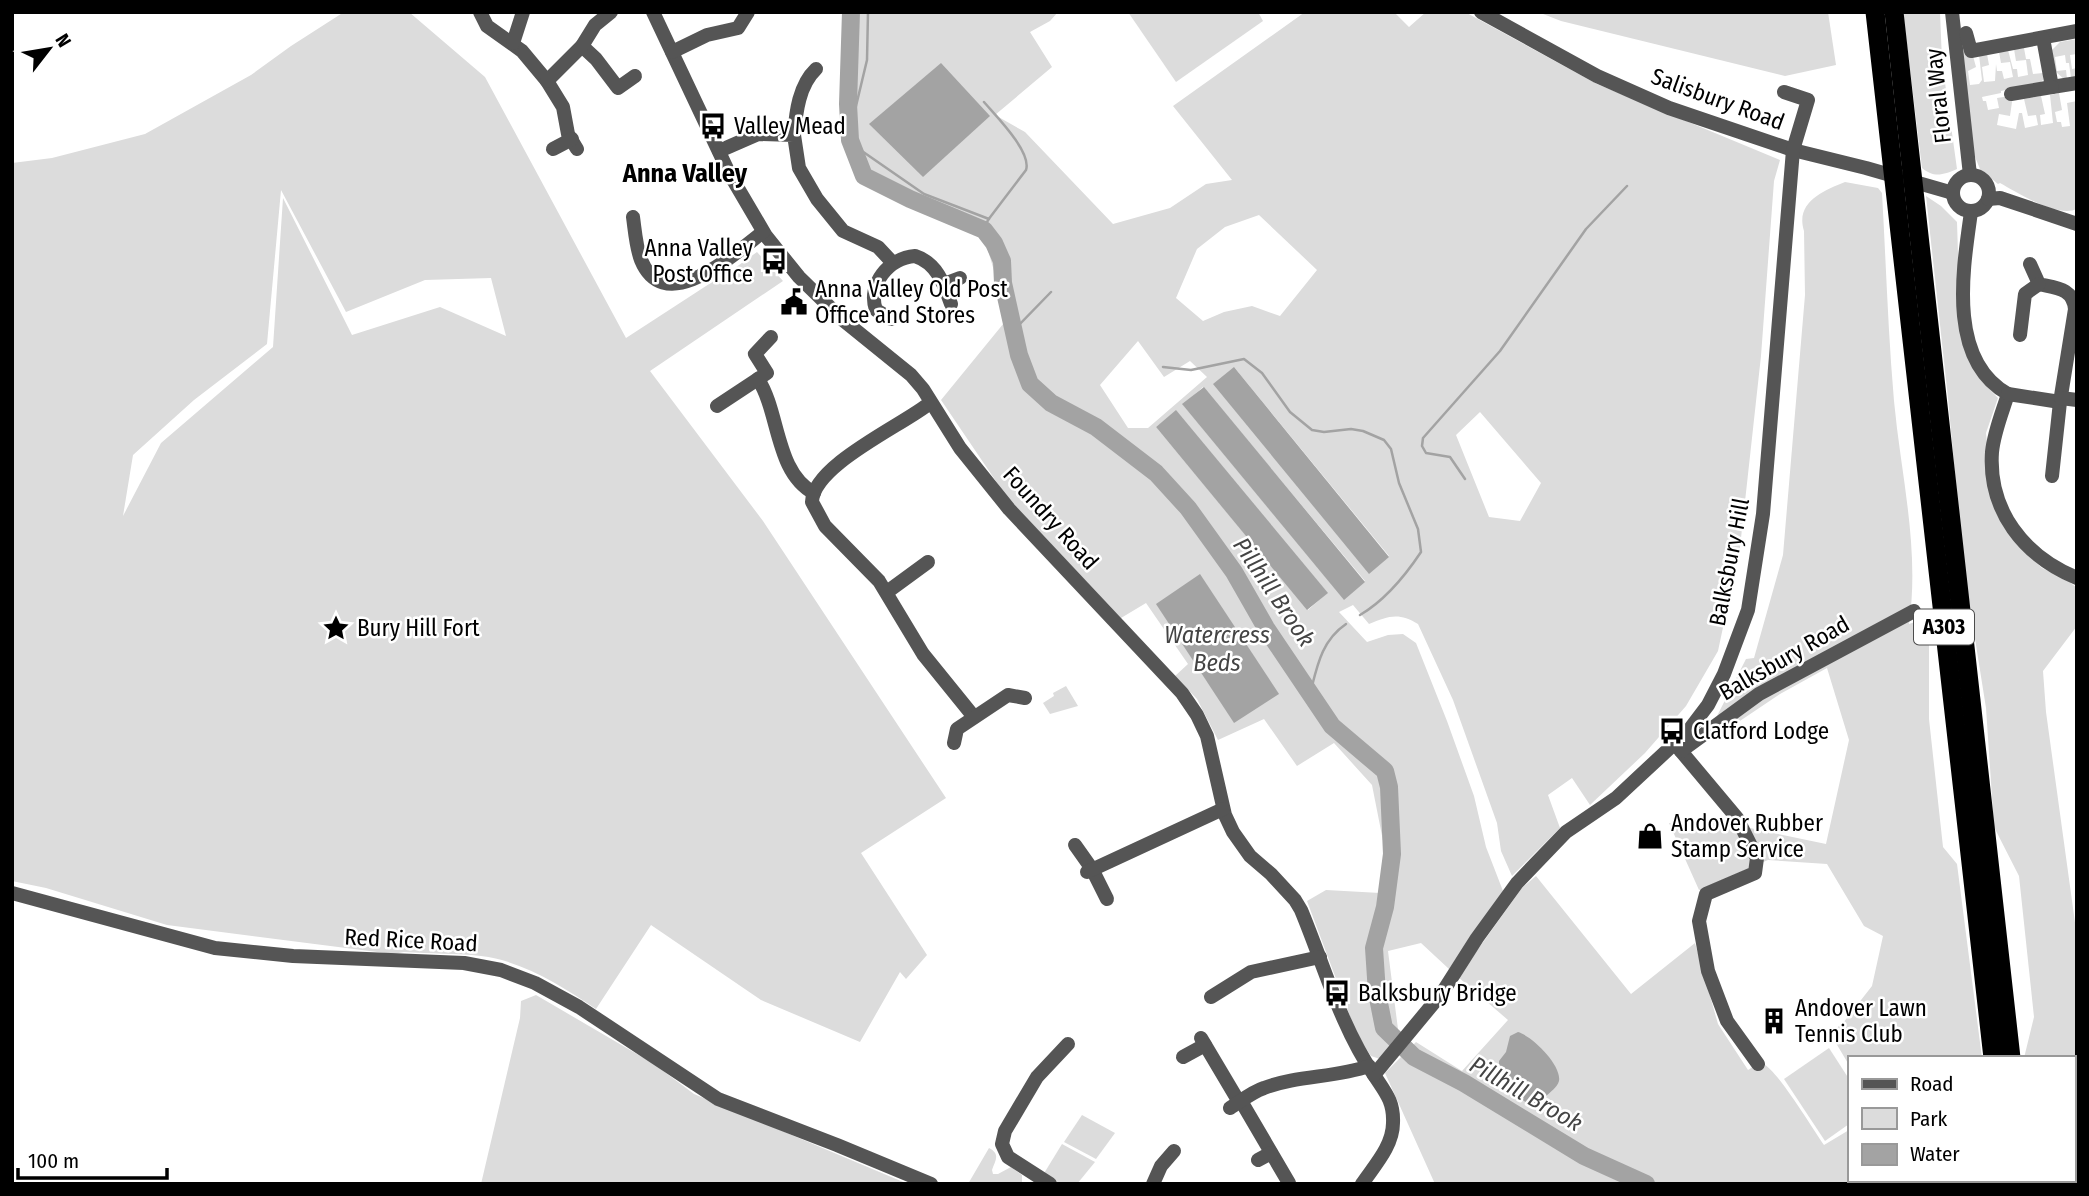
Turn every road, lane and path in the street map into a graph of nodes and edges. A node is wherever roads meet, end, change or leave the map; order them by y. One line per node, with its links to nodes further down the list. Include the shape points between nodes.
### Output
1 (480, 12): 13 (street, via 492,31)
2 (523, 12): 13 (street)
3 (611, 12): 14 (street, via 595,25)
4 (653, 12): 15 (street, Foundry Road)
5 (748, 12): 15 (street, via 738,28 707,35)
6 (1480, 12): 26 (street, Salisbury Road, via 1609,82 1669,108)
7 (1875, 12): 24 (highway, A303)
8 (1894, 12): 24 (highway, A303)
9 (1952, 12): 28 (street, Floral Way)
10 (2077, 31): 12 (street)
11 (1966, 33): 12 (street, via 1971,51)
12 (2043, 38): 20 (street)
13 (513, 43): 18 (street)
14 (582, 46): 17 (street, via 618,93); 18 (street)
15 (672, 52): 27 (street, Foundry Road)
16 (805, 73): 23 (street)
17 (635, 76)
18 (547, 81): 25 (street, via 563,107 574,144)
19 (2077, 83): 20 (street)
20 (2052, 87): 22 (street)
21 (1784, 92): 26 (street, Balksbury Hill, via 1808,100)
22 (2011, 94)
23 (794, 135): 27 (street, via 758,134); 36 (street, via 799,168 817,199 843,230 878,247)
24 (1897, 139): 30 (highway, A303)
25 (553, 149)
26 (1793, 150): 29 (street, Salisbury Road); 61 (street, Balksbury Hill, via 1766,481 1748,610 1708,705)
27 (719, 151): 35 (street, Foundry Road)
28 (1970, 175): 29 (street, via 1956,183); 31 (street, via 1985,182)
29 (1953, 193): 32 (street, via 1960,208)
30 (1904, 197): 70 (highway, A303); 71 (highway, A303)
31 (1989, 199): 32 (street); 33 (street, via 2000,198)
32 (1971, 212): 47 (street, via 1962,288 1965,326 1980,368)
33 (2077, 225)
34 (630, 227): 35 (street, via 648,272 669,285 711,270)
35 (763, 232): 50 (street, Foundry Road, via 799,277 854,331 911,376)
36 (892, 262): 39 (street, via 920,257); 43 (street, via 873,293 871,309)
37 (2030, 264): 40 (street)
38 (960, 278): 39 (street)
39 (944, 284): 42 (street)
40 (2039, 284): 41 (street); 44 (street, via 2025,294)
41 (2074, 295): 48 (street)
42 (951, 304)
43 (891, 319)
44 (2020, 335)
45 (771, 337): 46 (street, via 755,354 767,373)
46 (758, 379): 51 (street); 53 (street, via 793,475)
47 (2008, 394): 48 (street); 55 (street, via 1992,449 1998,500 2013,529 2034,554)
48 (2061, 400): 49 (street); 52 (street)
49 (2077, 400)
50 (930, 403): 53 (street, via 857,449); 62 (street, Foundry Road, via 1009,509 1191,704 1207,736)
51 (717, 406)
52 (2052, 476)
53 (814, 493): 56 (street, via 812,502 825,526)
54 (922, 571): 56 (street)
55 (2077, 578)
56 (887, 592): 59 (street, via 917,645 944,671)
57 (1914, 611): 61 (street, Balksbury Road, via 1759,694)
58 (1025, 698): 59 (street, via 1008,695)
59 (974, 717): 60 (street, via 957,729)
60 (954, 743)
61 (1678, 748): 73 (street, via 1737,818 1757,858 1755,873 1706,894 1699,921 1708,971 1727,1021); 74 (street, Balksbury Hill, via 1566,832 1517,883 1442,993 1390,1057)
62 (1223, 809): 64 (street); 67 (street, Foundry Road, via 1243,849 1295,900)
63 (1075, 845): 64 (street)
64 (1090, 870): 66 (street)
65 (12, 893): 78 (street, Red Rice Road, via 215,948 464,963 501,970 579,1007 718,1099)
66 (1107, 899)
67 (1320, 957): 68 (street, via 1251,972); 74 (street, Foundry Road, via 1346,1026)
68 (1211, 997)
69 (1068, 1044): 79 (street, via 1037,1077 1002,1144 1008,1157)
70 (1993, 1056)
71 (2011, 1056)
72 (1183, 1057): 75 (street, via 1203,1041)
73 (1758, 1064)
74 (1371, 1071): 75 (street, via 1271,1086); 81 (street, Foundry Road, via 1387,1092 1393,1126 1390,1141)
75 (1237, 1103): 77 (street, via 1265,1156)
76 (1174, 1155): 80 (street, via 1161,1166)
77 (1289, 1183)
78 (931, 1184)
79 (1049, 1184)
80 (1153, 1184)
81 (1362, 1184)

